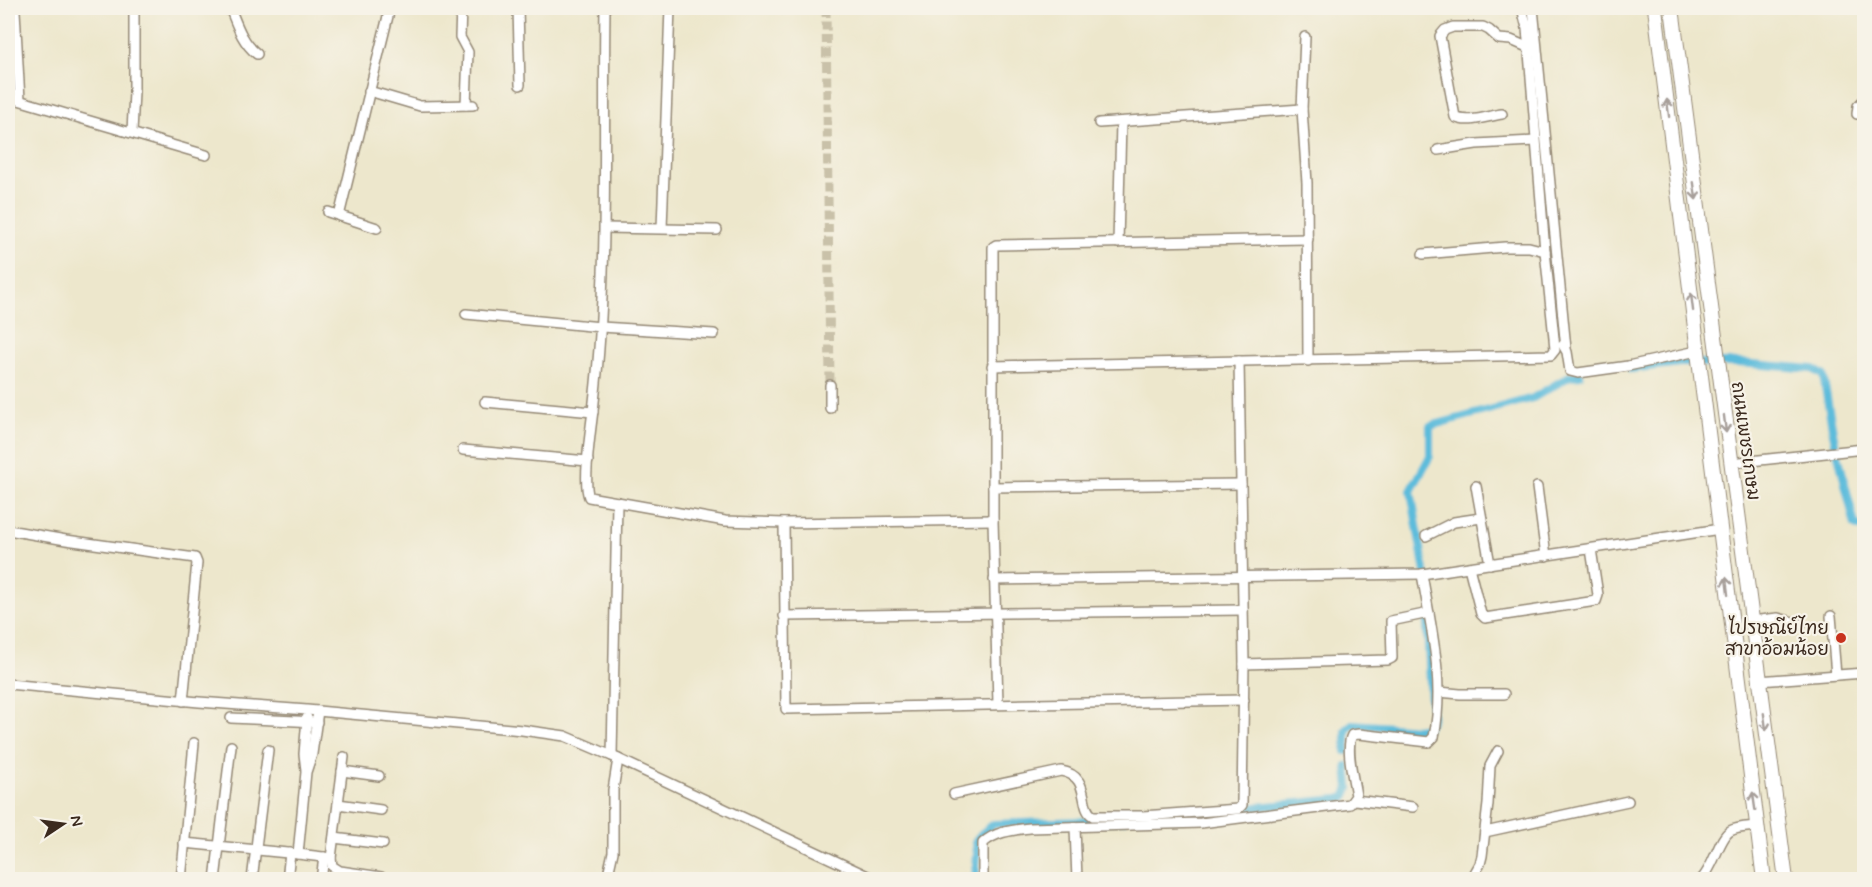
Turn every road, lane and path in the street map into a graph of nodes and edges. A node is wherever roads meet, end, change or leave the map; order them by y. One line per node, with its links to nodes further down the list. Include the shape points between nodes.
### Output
1 (134, 8): 26 (street)
2 (230, 8): 15 (street, via 242,37)
3 (390, 8): 17 (street)
4 (461, 8): 17 (street, via 460,37 468,52 469,105 420,106)
5 (518, 8): 16 (street)
6 (605, 8): 33 (street)
7 (670, 8): 34 (street)
8 (1522, 8): 14 (street)
9 (1533, 8): 44 (street)
10 (1655, 8): 45 (main road, ถนนเพชรเกษม, one-way to 10)
11 (1672, 8): 56 (main road, ถนนเพชรเกษม, one-way to 56)
12 (14, 12): 19 (street)
13 (1305, 37): 21 (street)
14 (1527, 47): 22 (street, via 1499,39 1483,27 1454,27 1440,36 1455,117 1469,120); 27 (street)
15 (257, 54)
16 (520, 85)
17 (369, 91): 31 (street)
18 (8, 98): 19 (street)
19 (20, 100): 26 (street)
20 (1864, 100): 23 (street)
21 (1302, 109): 24 (street); 36 (street)
22 (1502, 114)
23 (1857, 114)
24 (1121, 122): 25 (street); 37 (street)
25 (1099, 123)
26 (132, 132): 29 (street)
27 (1535, 141): 28 (street); 38 (street)
28 (1438, 150)
29 (206, 155)
30 (328, 213): 31 (street)
31 (339, 216): 32 (street)
32 (377, 228)
33 (605, 228): 34 (street); 41 (street)
34 (662, 228): 35 (street)
35 (717, 230)
36 (1308, 239): 37 (street); 47 (street)
37 (1118, 243): 48 (street, via 993,247)
38 (1545, 251): 39 (street, via 1505,247); 43 (street)
39 (1423, 255)
40 (466, 314): 41 (street)
41 (601, 327): 42 (street); 52 (street)
42 (714, 334)
43 (1555, 338): 44 (street); 47 (street, via 1554,352 1547,357)
44 (1565, 348): 45 (street, via 1570,371 1578,373)
45 (1698, 360): 65 (main road, ถนนเพชรเกษม)
46 (1239, 361): 47 (street); 48 (street); 57 (street)
47 (1308, 361)
48 (992, 366): 59 (street)
49 (830, 385): 51 (street)
50 (485, 402): 52 (street)
51 (830, 408)
52 (593, 412): 55 (street)
53 (1864, 449): 56 (street)
54 (462, 450): 55 (street)
55 (588, 461): 61 (street, via 589,497)
56 (1731, 463): 80 (main road, ถนนเพชรเกษม)
57 (1241, 484): 59 (street); 73 (street)
58 (1476, 486): 62 (street)
59 (993, 487): 63 (street)
60 (1537, 487): 69 (street)
61 (616, 502): 64 (street, via 725,521); 101 (street)
62 (1481, 518): 67 (street, via 1455,522); 70 (street)
63 (993, 520): 64 (street); 74 (street)
64 (784, 523): 78 (street)
65 (1720, 529): 68 (street); 110 (main road, ถนนเพชรเกษม, one-way to 65)
66 (8, 530): 90 (street, via 195,558)
67 (1426, 536)
68 (1591, 549): 69 (street); 71 (street, via 1596,601 1485,618)
69 (1546, 556): 70 (street)
70 (1490, 564): 71 (street)
71 (1469, 567): 72 (street)
72 (1424, 573): 73 (street); 77 (street)
73 (1242, 575): 74 (street); 75 (street)
74 (994, 580): 76 (street)
75 (1243, 610): 76 (street); 82 (street)
76 (995, 614): 78 (street); 91 (street)
77 (1429, 614): 82 (street, via 1391,621 1390,660); 87 (street)
78 (784, 616): 91 (street, via 786,708)
79 (1832, 616): 84 (street)
80 (1751, 621): 81 (street, via 1778,618); 85 (main road, ถนนเพชรเกษม)
81 (1801, 624)
82 (1244, 664): 89 (street)
83 (1864, 673): 84 (street)
84 (1836, 675): 85 (street)
85 (1759, 681): 134 (main road, ถนนเพชรเกษม, one-way to 134)
86 (8, 684): 90 (street)
87 (1439, 692): 88 (street); 105 (street, via 1432,740 1352,735)
88 (1504, 694)
89 (1244, 700): 91 (street); 104 (street, via 1243,796 1238,808 1173,815 1093,816 1088,812 1081,785 1071,774 1061,771)
90 (183, 701): 92 (street)
91 (998, 704)
92 (307, 710): 93 (street); 95 (street)
93 (318, 711): 95 (street); 101 (street, via 565,736)
94 (231, 718): 95 (street)
95 (312, 722): 118 (street, via 304,754 306,772)
96 (194, 743): 114 (street)
97 (231, 746): 116 (street)
98 (268, 750): 117 (street)
99 (1498, 751): 112 (street, via 1490,766)
100 (344, 757): 102 (street)
101 (615, 757): 127 (street, via 613,852); 128 (street)
102 (342, 771): 103 (street); 107 (street)
103 (379, 776)
104 (954, 794)
105 (1355, 800): 108 (street); 111 (street, via 1347,805 1201,823)
106 (1628, 801): 112 (street)
107 (338, 804): 109 (street); 113 (street)
108 (1413, 807)
109 (381, 810)
110 (1758, 826): 132 (street, via 1728,832); 133 (main road, ถนนเพชรเกษม)
111 (1075, 827): 129 (street, via 1030,828 989,838 982,847); 130 (street)
112 (1485, 832): 131 (street, via 1480,864)
113 (334, 838): 115 (street); 119 (street)
114 (184, 843): 116 (street); 122 (street)
115 (383, 844)
116 (218, 847): 117 (street); 123 (street)
117 (256, 850): 118 (street); 124 (street)
118 (294, 853): 119 (street); 125 (street)
119 (328, 858): 120 (street, via 335,869); 126 (street)
120 (358, 877): 121 (street)
121 (381, 877)
122 (181, 879)
123 (215, 879)
124 (252, 879)
125 (287, 879)
126 (321, 879)
127 (607, 879)
128 (876, 879)
129 (983, 879)
130 (1077, 879)
131 (1471, 879)
132 (1701, 879)
133 (1764, 879)
134 (1786, 879)

